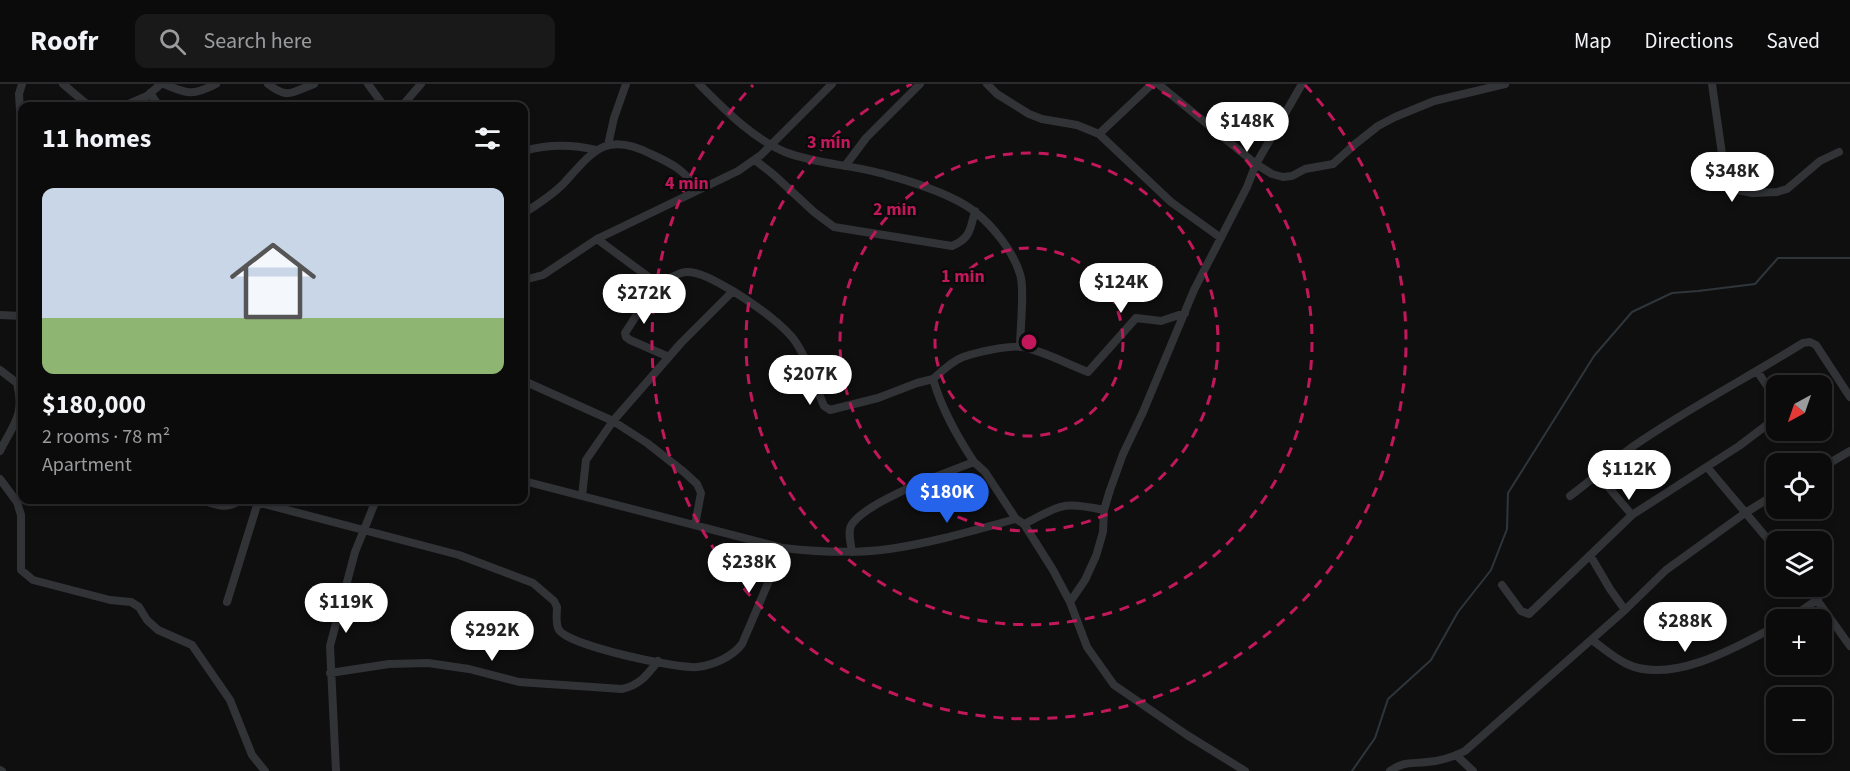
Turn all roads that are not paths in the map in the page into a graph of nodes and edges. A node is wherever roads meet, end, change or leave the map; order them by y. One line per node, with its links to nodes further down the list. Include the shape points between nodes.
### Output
1 (22, 84): 20 (street)
2 (63, 84): 21 (street)
3 (162, 84): 4 (street, via 193,94); 19 (street)
4 (216, 84)
5 (268, 84): 6 (street, via 279,93 288,94)
6 (314, 84)
7 (368, 84): 24 (street)
8 (421, 84): 25 (street)
9 (626, 84): 27 (street)
10 (699, 84): 28 (street)
11 (832, 84): 28 (street)
12 (920, 84): 34 (street, via 859,146)
13 (987, 84): 26 (street, via 1029,114)
14 (1152, 84): 26 (street)
15 (1158, 84): 33 (street)
16 (1302, 84): 33 (street)
17 (1505, 84): 33 (street, via 1434,101 1395,117 1378,126 1334,164 1283,177)
18 (1712, 84): 31 (street, via 1725,175 1732,189 1754,194 1787,189 1820,161)
19 (150, 93): 22 (street); 23 (street)
20 (20, 102)
21 (84, 102)
22 (132, 102)
23 (156, 102)
24 (381, 102)
25 (405, 102)
26 (1099, 134): 38 (street, via 1172,202)
27 (608, 145): 30 (street); 35 (street, via 645,150 678,167)
28 (771, 146): 32 (street); 34 (street)
29 (528, 150): 30 (street, via 565,144)
30 (596, 150): 36 (street, via 555,191)
31 (1839, 152)
32 (754, 160): 35 (street); 37 (street, via 834,227 952,246 969,233)
33 (1256, 164): 38 (street)
34 (845, 166): 37 (street, via 887,174)
35 (698, 190): 39 (street)
36 (528, 210)
37 (975, 211): 46 (street, via 1000,237 1020,273)
38 (1221, 238): 43 (street)
39 (597, 239): 40 (street, via 543,275); 41 (street)
40 (528, 279)
41 (658, 282): 42 (street, via 686,272); 47 (street, via 627,328 626,337)
42 (733, 291): 47 (street); 50 (street, via 793,339 824,406 830,410)
43 (1185, 313): 46 (street, via 1161,321 1136,318 1088,372); 76 (street, via 1123,453)
44 (0, 315): 45 (street)
45 (18, 316)
46 (1020, 347): 50 (street, via 962,357)
47 (669, 357): 56 (street)
48 (0, 370): 53 (street)
49 (1756, 371): 52 (street); 54 (street, via 1810,342 1827,360); 65 (street, via 1645,438)
50 (933, 379): 62 (street, via 939,400)
51 (528, 383): 56 (street)
52 (1766, 385)
53 (18, 387)
54 (1850, 397)
55 (18, 417): 57 (street)
56 (613, 421): 68 (street, via 586,460); 81 (street, via 647,442 697,484 701,493)
57 (14, 424): 59 (street); 61 (street)
58 (1766, 425): 64 (street)
59 (18, 426)
60 (1850, 451): 63 (street)
61 (0, 452)
62 (974, 462): 79 (street); 85 (street, via 876,505 851,525)
63 (1832, 462)
64 (1707, 467): 77 (street); 78 (street)
65 (1598, 475): 69 (street); 78 (street)
66 (0, 479): 99 (street, via 17,502 21,515 20,564 24,573 44,583 131,602 140,607 158,630 192,645 230,700 252,755)
67 (528, 482): 68 (street)
68 (582, 496): 81 (street)
69 (1570, 496)
70 (1766, 500): 77 (street)
71 (213, 504): 72 (street)
72 (233, 504)
73 (257, 504): 89 (street)
74 (266, 504): 82 (street)
75 (374, 504): 82 (street)
76 (1104, 510): 80 (street, via 1061,505); 90 (street, via 1096,556)
77 (1745, 513): 83 (street); 92 (street, via 1666,570)
78 (1632, 515): 86 (street)
79 (1016, 519): 80 (street); 85 (street, via 934,541)
80 (1024, 524): 90 (street)
81 (695, 525): 84 (street)
82 (363, 530): 96 (street, via 459,555 533,583 557,607 558,630 565,635 612,652); 97 (street, via 330,646)
83 (1766, 537)
84 (783, 548): 85 (street); 96 (street, via 736,651 698,667)
85 (852, 552)
86 (1590, 555): 87 (street, via 1529,614 1521,611); 92 (street)
87 (1502, 585)
88 (1818, 599): 91 (street); 95 (street)
89 (227, 602)
90 (1070, 602): 101 (street, via 1087,647 1114,685)
91 (1804, 609)
92 (1625, 610): 94 (street)
93 (1766, 632): 94 (street, via 1696,664 1659,669 1627,664)
94 (1592, 640): 98 (street, via 1465,752)
95 (1850, 646)
96 (657, 661): 97 (street, via 643,680 622,689 519,682 428,663)
97 (330, 673): 100 (street)
98 (1456, 755): 102 (street, via 1401,763); 103 (street)
99 (265, 771)
100 (336, 771)
101 (1245, 771)
102 (1390, 771)
103 (1473, 771)

